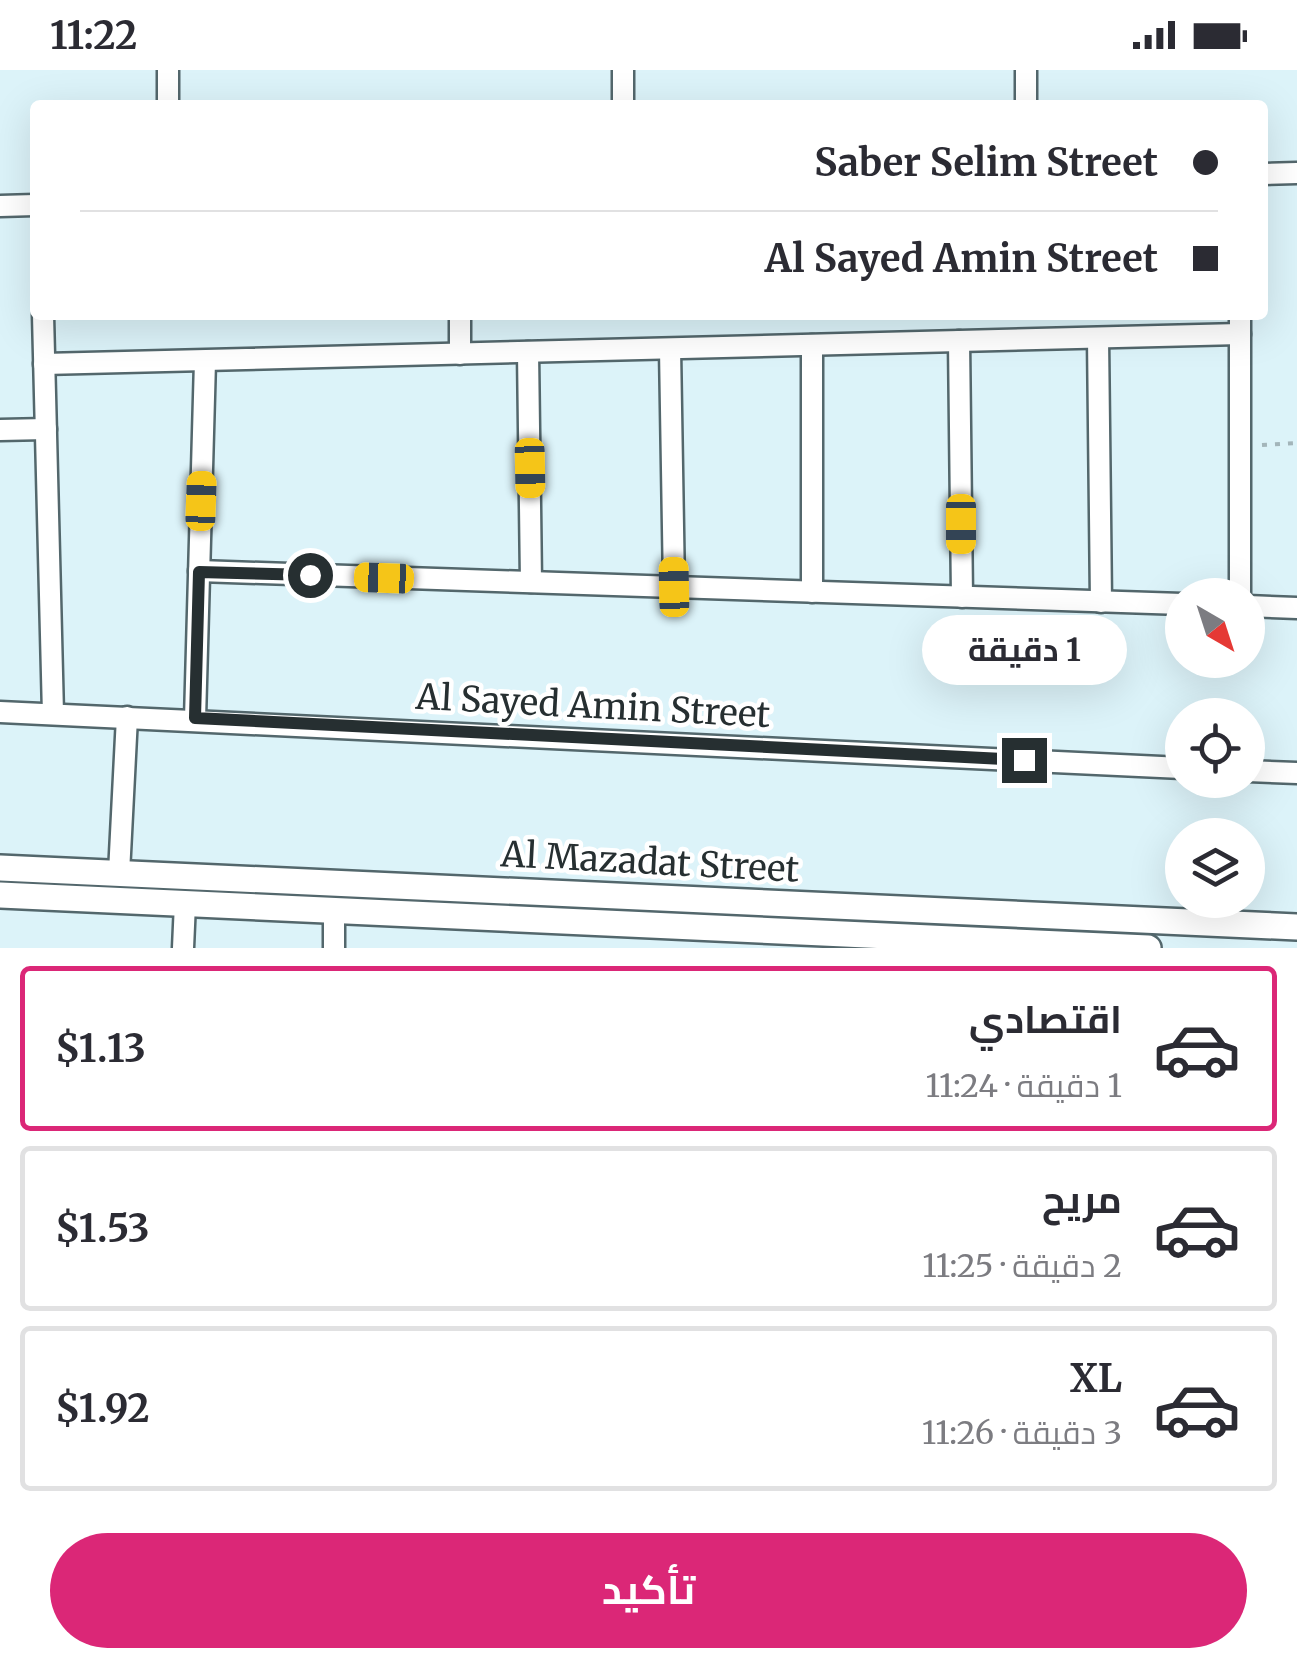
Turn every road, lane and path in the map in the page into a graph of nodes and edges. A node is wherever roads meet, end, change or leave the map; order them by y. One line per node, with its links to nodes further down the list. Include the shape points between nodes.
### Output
1 (168, 70): 4 (street)
2 (623, 70): 5 (street)
3 (1026, 70): 6 (street)
4 (168, 100)
5 (623, 100)
6 (1026, 100)
7 (1297, 173): 8 (street)
8 (1268, 174)
9 (30, 205): 10 (street)
10 (0, 206)
11 (43, 320): 21 (street)
12 (460, 320): 19 (street)
13 (1240, 325): 14 (street); 25 (street)
14 (1098, 338): 15 (street); 32 (street)
15 (959, 342): 16 (street); 31 (street)
16 (812, 345): 17 (street); 30 (street)
17 (670, 349): 18 (street); 29 (street)
18 (528, 352): 19 (street); 28 (street)
19 (460, 354): 20 (street)
20 (205, 360): 21 (street); 26 (street)
21 (44, 364): 22 (street)
22 (46, 429): 23 (street); 37 (street)
23 (0, 430)
24 (1297, 444): 25 (path)
25 (1240, 446): 27 (street)
26 (199, 572): 28 (street); 39 (street)
27 (1240, 578)
28 (531, 582): 29 (street)
29 (674, 587): 30 (street)
30 (812, 592): 31 (street)
31 (962, 597): 32 (street)
32 (1101, 602): 33 (street)
33 (1165, 604)
34 (1265, 607): 35 (street)
35 (1297, 608)
36 (0, 712): 37 (street, Al Sayed Amin Street)
37 (53, 714): 38 (street, Al Sayed Amin Street)
38 (127, 717): 39 (street, Al Sayed Amin Street); 44 (street)
39 (195, 718): 40 (street, Al Sayed Amin Street)
40 (1165, 767)
41 (1265, 772): 42 (street)
42 (1297, 774)
43 (0, 868): 44 (street, Al Mazadat Street)
44 (120, 873): 48 (street, Al Mazadat Street)
45 (0, 895): 46 (street, Al Mazadat Street)
46 (185, 904): 47 (street, Al Mazadat Street); 51 (street)
47 (334, 910): 49 (street, Al Mazadat Street); 52 (street)
48 (1297, 927)
49 (772, 939): 50 (street, Al Mazadat Street)
50 (919, 943): 53 (street, Al Mazadat Street)
51 (183, 948)
52 (334, 948)
53 (1148, 948)

